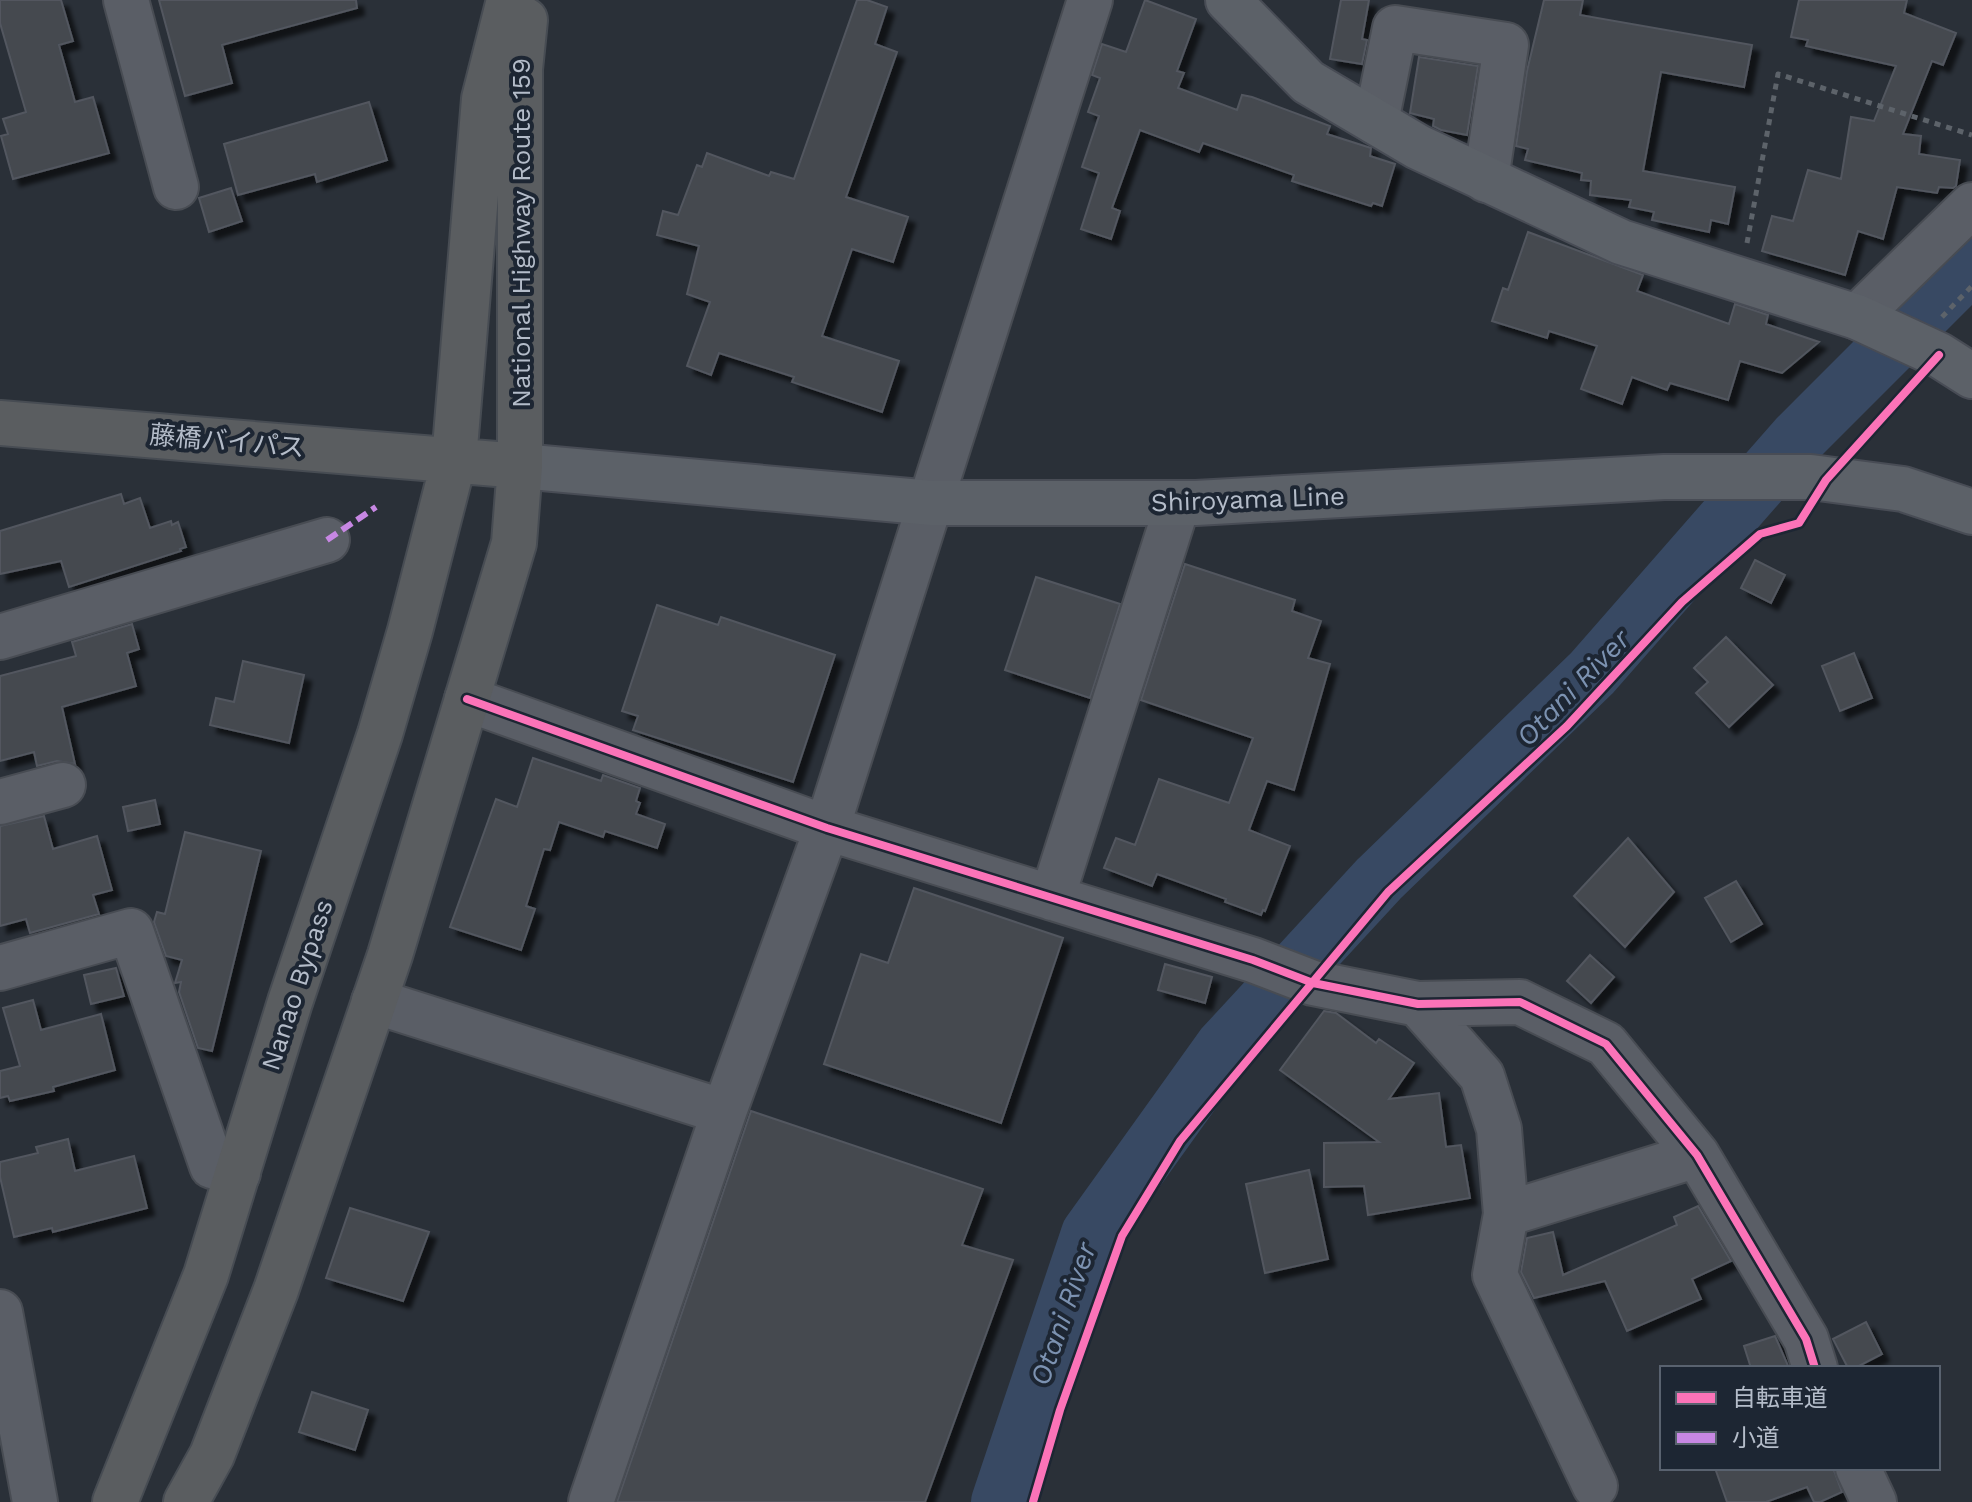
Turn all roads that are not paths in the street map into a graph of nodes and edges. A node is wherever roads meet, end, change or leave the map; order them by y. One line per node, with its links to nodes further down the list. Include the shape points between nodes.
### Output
1 (126, 0): 8 (street)
2 (509, 0): 13 (highway, National Highway Route 159, via 484,99)
3 (526, 0): 14 (highway, National Highway Route 159, via 520,69)
4 (1090, 0): 15 (street)
5 (1228, 0): 6 (main road, via 1308,82)
6 (1376, 122): 7 (main road); 7 (street, via 1395,28 1506,45)
7 (1486, 180): 10 (main road, via 1621,242)
8 (176, 187)
9 (1972, 205): 10 (street)
10 (1866, 322): 11 (main road)
11 (1956, 366)
12 (0, 423): 13 (highway, 藤橋バイパス)
13 (454, 460): 14 (highway, 藤橋バイパス); 30 (highway, Nanao Bypass, via 380,734)
14 (520, 466): 15 (main road, Shiroyama Line); 20 (highway, via 514,543)
15 (932, 503): 16 (main road, Shiroyama Line); 23 (street)
16 (1178, 503): 17 (main road, Shiroyama Line, via 1664,477 1799,477 1903,489); 24 (street)
17 (1972, 512)
18 (327, 540): 19 (street)
19 (0, 637)
20 (467, 699): 23 (street); 26 (highway)
21 (63, 785): 22 (street)
22 (0, 802)
23 (827, 828): 24 (street); 28 (street)
24 (1052, 898): 27 (street, via 1287,973)
25 (0, 968): 30 (street, via 131,931 212,1166)
26 (374, 1001): 28 (street); 38 (highway, via 276,1290 212,1455)
27 (1418, 1004): 29 (street, via 1520,1002 1606,1044); 31 (street, via 1482,1076 1499,1129)
28 (724, 1112): 39 (street)
29 (1697, 1155): 31 (street); 33 (street, via 1806,1339)
30 (238, 1173): 37 (highway, Nanao Bypass, via 206,1275)
31 (1506, 1214): 35 (street, via 1495,1275)
32 (0, 1312): 36 (street)
33 (1814, 1366)
34 (1859, 1470): 40 (street)
35 (1595, 1486)
36 (35, 1502)
37 (115, 1502)
38 (186, 1502)
39 (591, 1502)
40 (1874, 1502)

